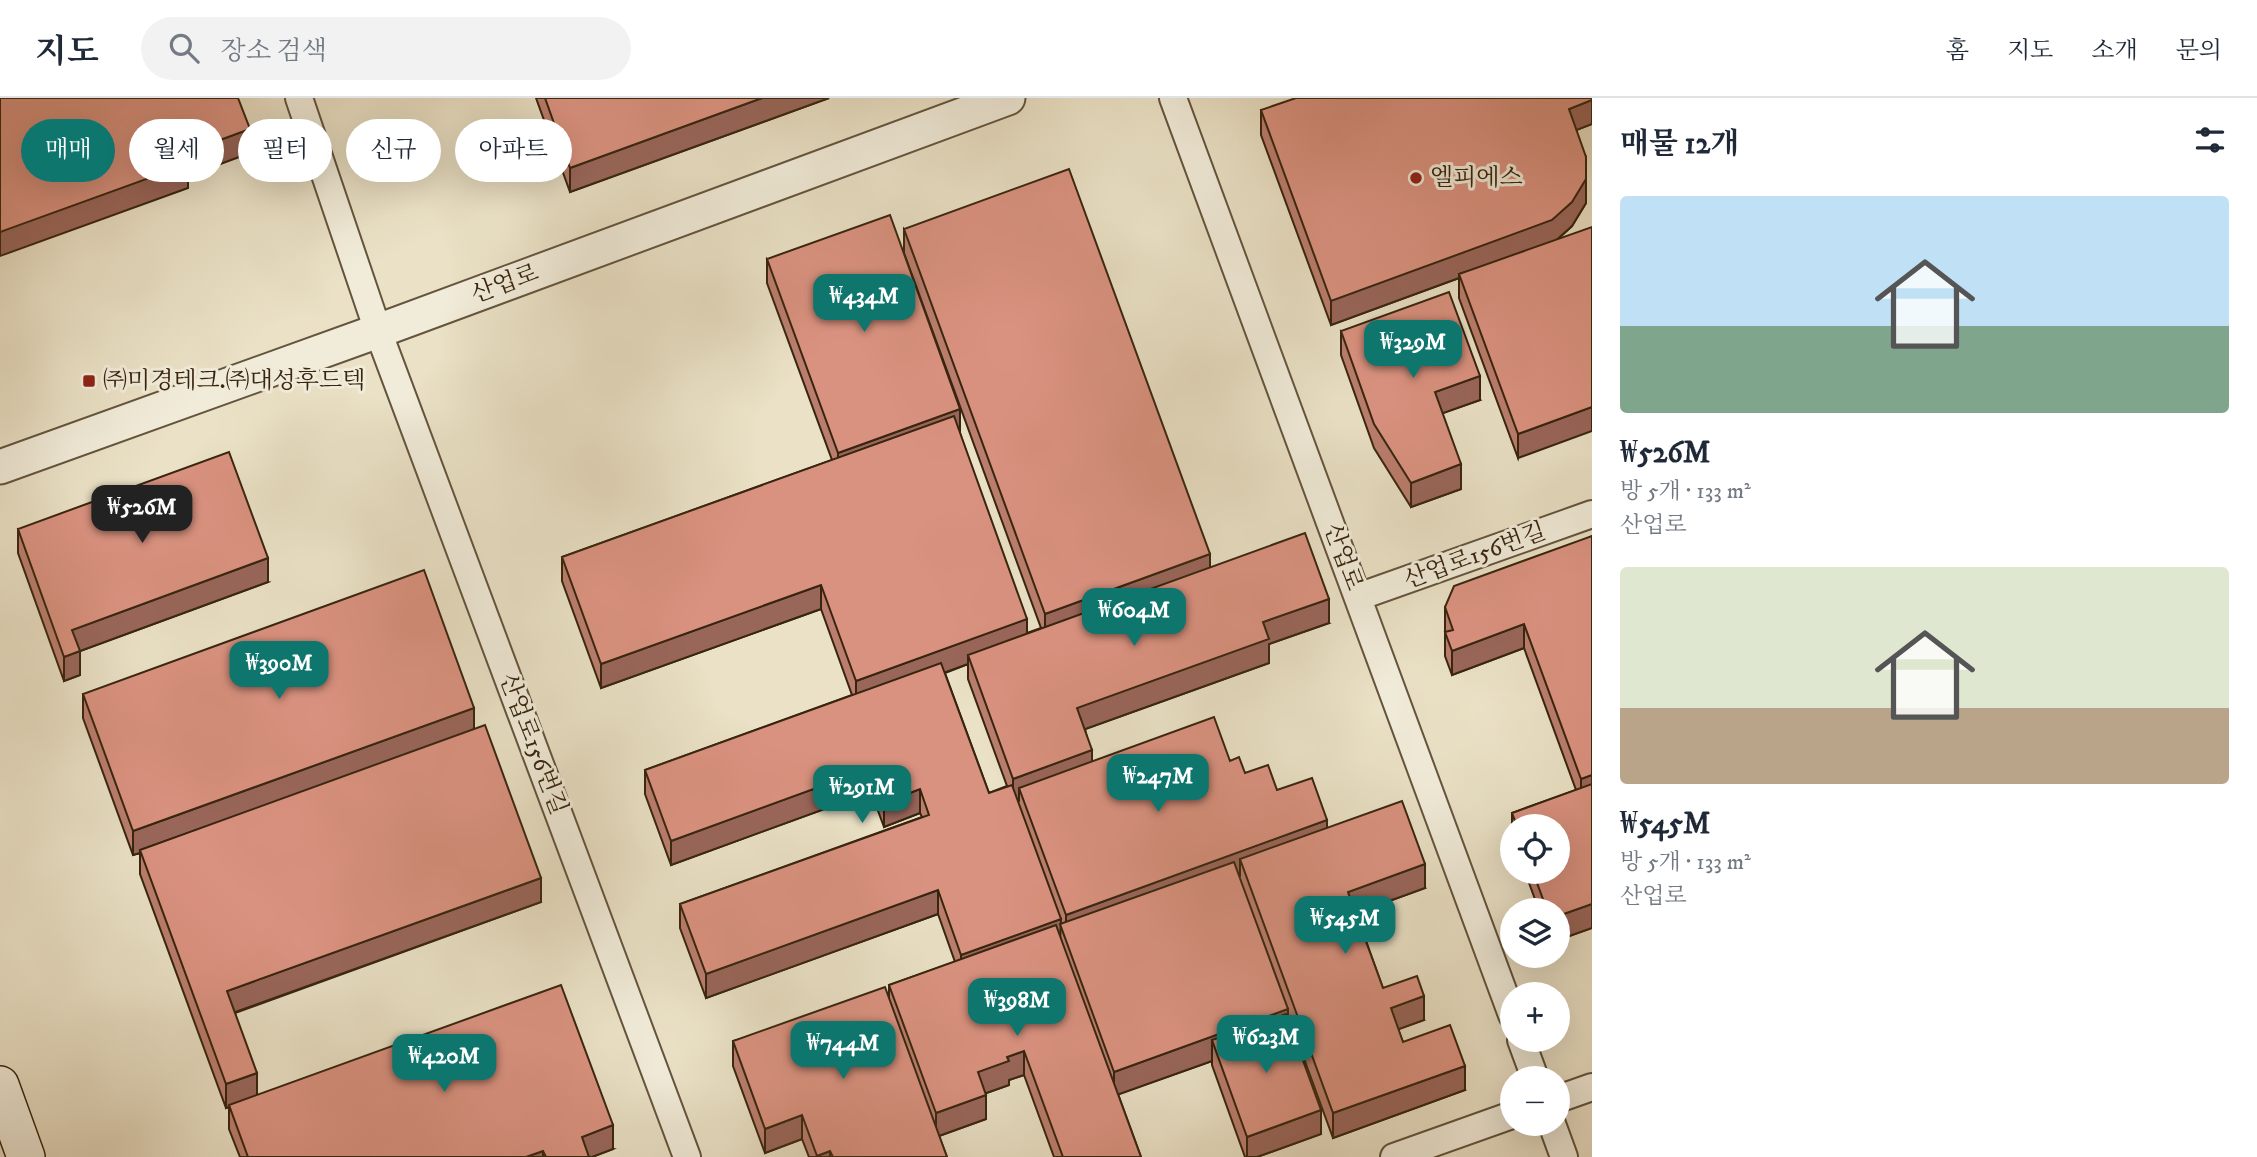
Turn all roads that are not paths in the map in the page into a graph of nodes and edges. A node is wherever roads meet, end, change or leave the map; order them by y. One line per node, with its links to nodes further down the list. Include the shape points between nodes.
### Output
1 (299, 98): 4 (street, 산업로156번길)
2 (1008, 98): 4 (street, 산업로)
3 (1173, 98): 7 (street, 산업로)
4 (378, 331): 5 (street, 산업로); 15 (street, 산업로156번길)
5 (0, 467)
6 (1592, 514): 7 (street, 산업로156번길)
7 (1358, 597): 8 (street, 산업로)
8 (1500, 982)
9 (0, 1085): 14 (main road)
10 (1592, 1087): 11 (street)
11 (1570, 1095)
12 (1500, 1119): 16 (street)
13 (1556, 1136): 17 (street)
14 (26, 1157)
15 (687, 1157)
16 (1394, 1157)
17 (1564, 1157)

